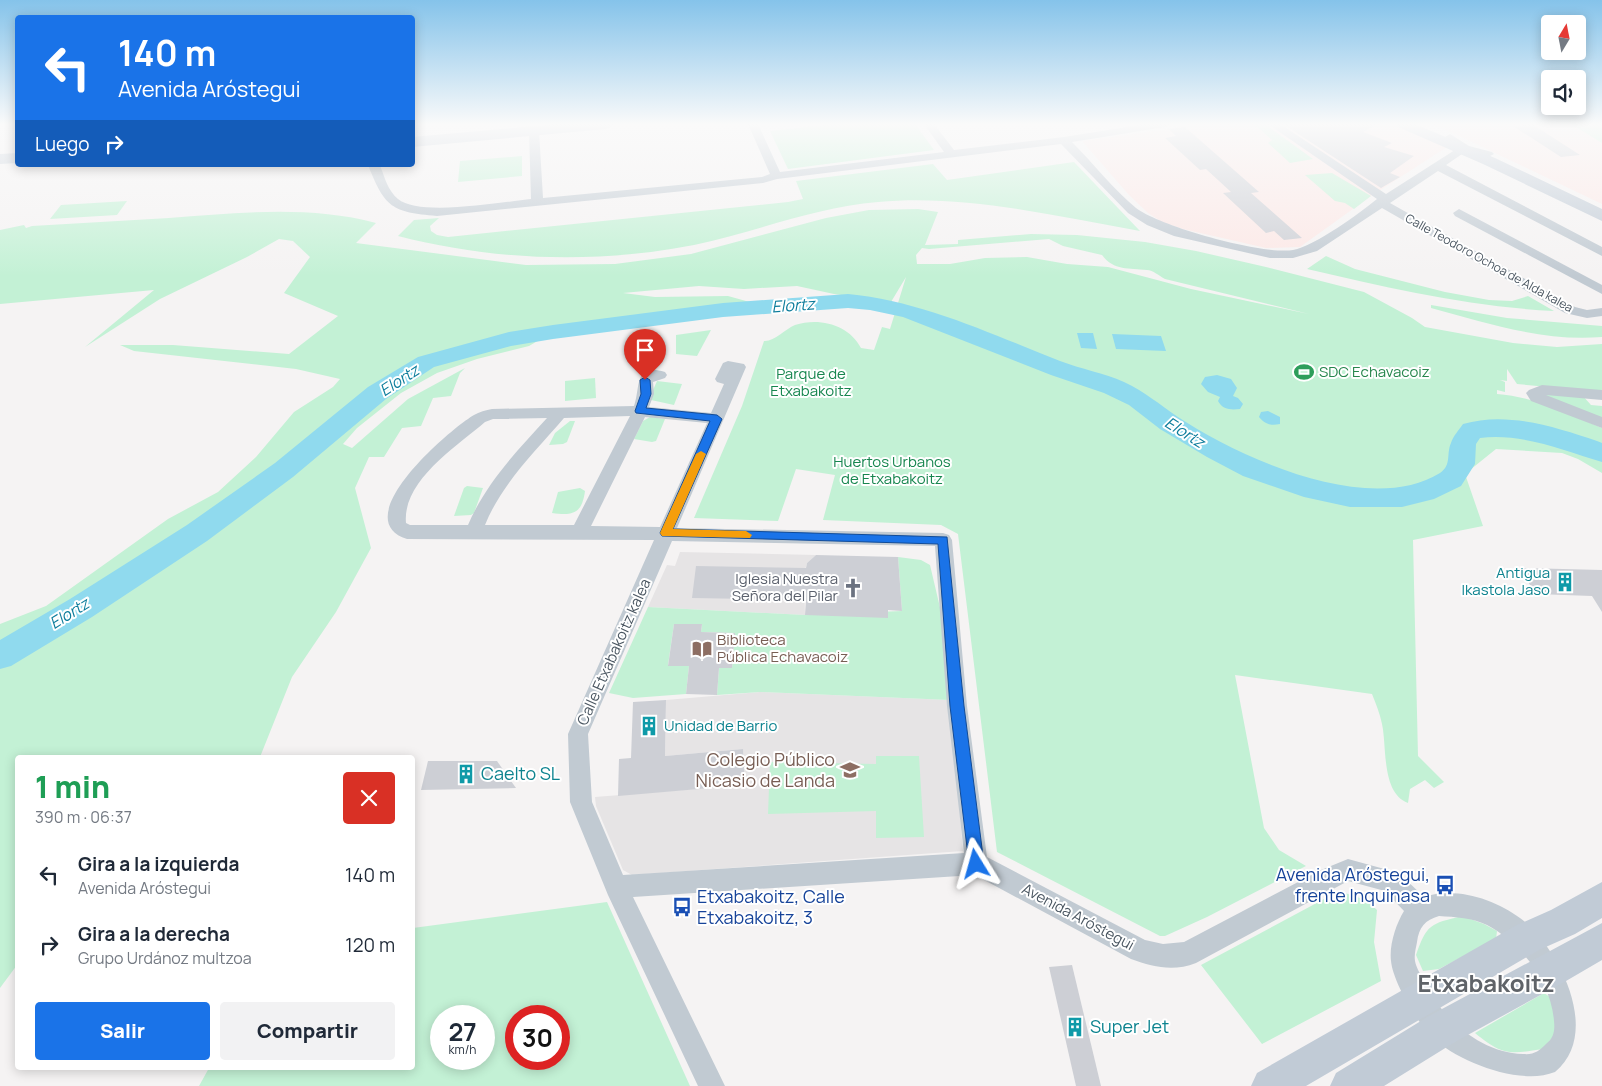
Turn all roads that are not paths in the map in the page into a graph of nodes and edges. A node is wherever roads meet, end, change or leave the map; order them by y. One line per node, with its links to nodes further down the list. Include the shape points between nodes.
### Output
1 (377, 175): 12 (street, via 389,199 407,208 437,212)
2 (536, 175): 12 (street)
3 (786, 175): 10 (street)
4 (1098, 175): 11 (street, via 1132,210 1151,222 1178,233 1270,254 1293,254 1313,248)
5 (1345, 175): 11 (street, Calle Teodoro Ochoa de Alda kalea)
6 (1424, 175): 11 (street)
7 (1455, 175): 16 (street)
8 (1516, 175): 15 (main road)
9 (1532, 175): 13 (main road)
10 (776, 176): 12 (street, via 763,180)
11 (1382, 201): 18 (street, Calle Teodoro Ochoa de Alda kalea, via 1570,310 1587,314)
12 (537, 203)
13 (1602, 207)
14 (1458, 214): 17 (street)
15 (1602, 216)
16 (1602, 252)
17 (1602, 290)
18 (1602, 312)
19 (660, 375): 22 (street, via 645,380 646,394)
20 (733, 381): 24 (street, Calle Etxabakoitz kalea)
21 (1602, 395): 25 (street, via 1542,390 1534,393 1536,397)
22 (640, 411): 23 (street); 24 (street); 26 (street)
23 (559, 414): 27 (street, via 503,477 484,507); 27 (street, via 492,414 480,418 416,474 400,497 395,517 398,526 407,532)
24 (717, 419): 28 (street, Calle Etxabakoitz kalea)
25 (1602, 423)
26 (579, 532): 27 (street); 28 (street)
27 (473, 533)
28 (666, 533): 29 (street, via 943,540 957,706); 30 (street, Calle Etxabakoitz kalea, via 578,734 581,802)
29 (976, 864): 30 (street); 32 (street, Avenida Aróstegui, via 1159,957 1187,954 1348,870 1391,880)
30 (616, 887): 38 (street, Calle Etxabakoitz kalea)
31 (1602, 899): 33 (main road)
32 (1421, 910): 33 (street, via 1439,904 1463,905 1495,916); 36 (street, via 1406,928 1403,961)
33 (1527, 938): 35 (street); 36 (main road)
34 (1602, 940): 35 (main road)
35 (1554, 969): 37 (main road); 37 (street, via 1564,987 1571,1028 1566,1046 1556,1058 1538,1067 1508,1067 1470,1051)
36 (1419, 1001): 37 (street); 39 (main road)
37 (1442, 1029): 40 (main road)
38 (712, 1086)
39 (1270, 1086)
40 (1349, 1086)

